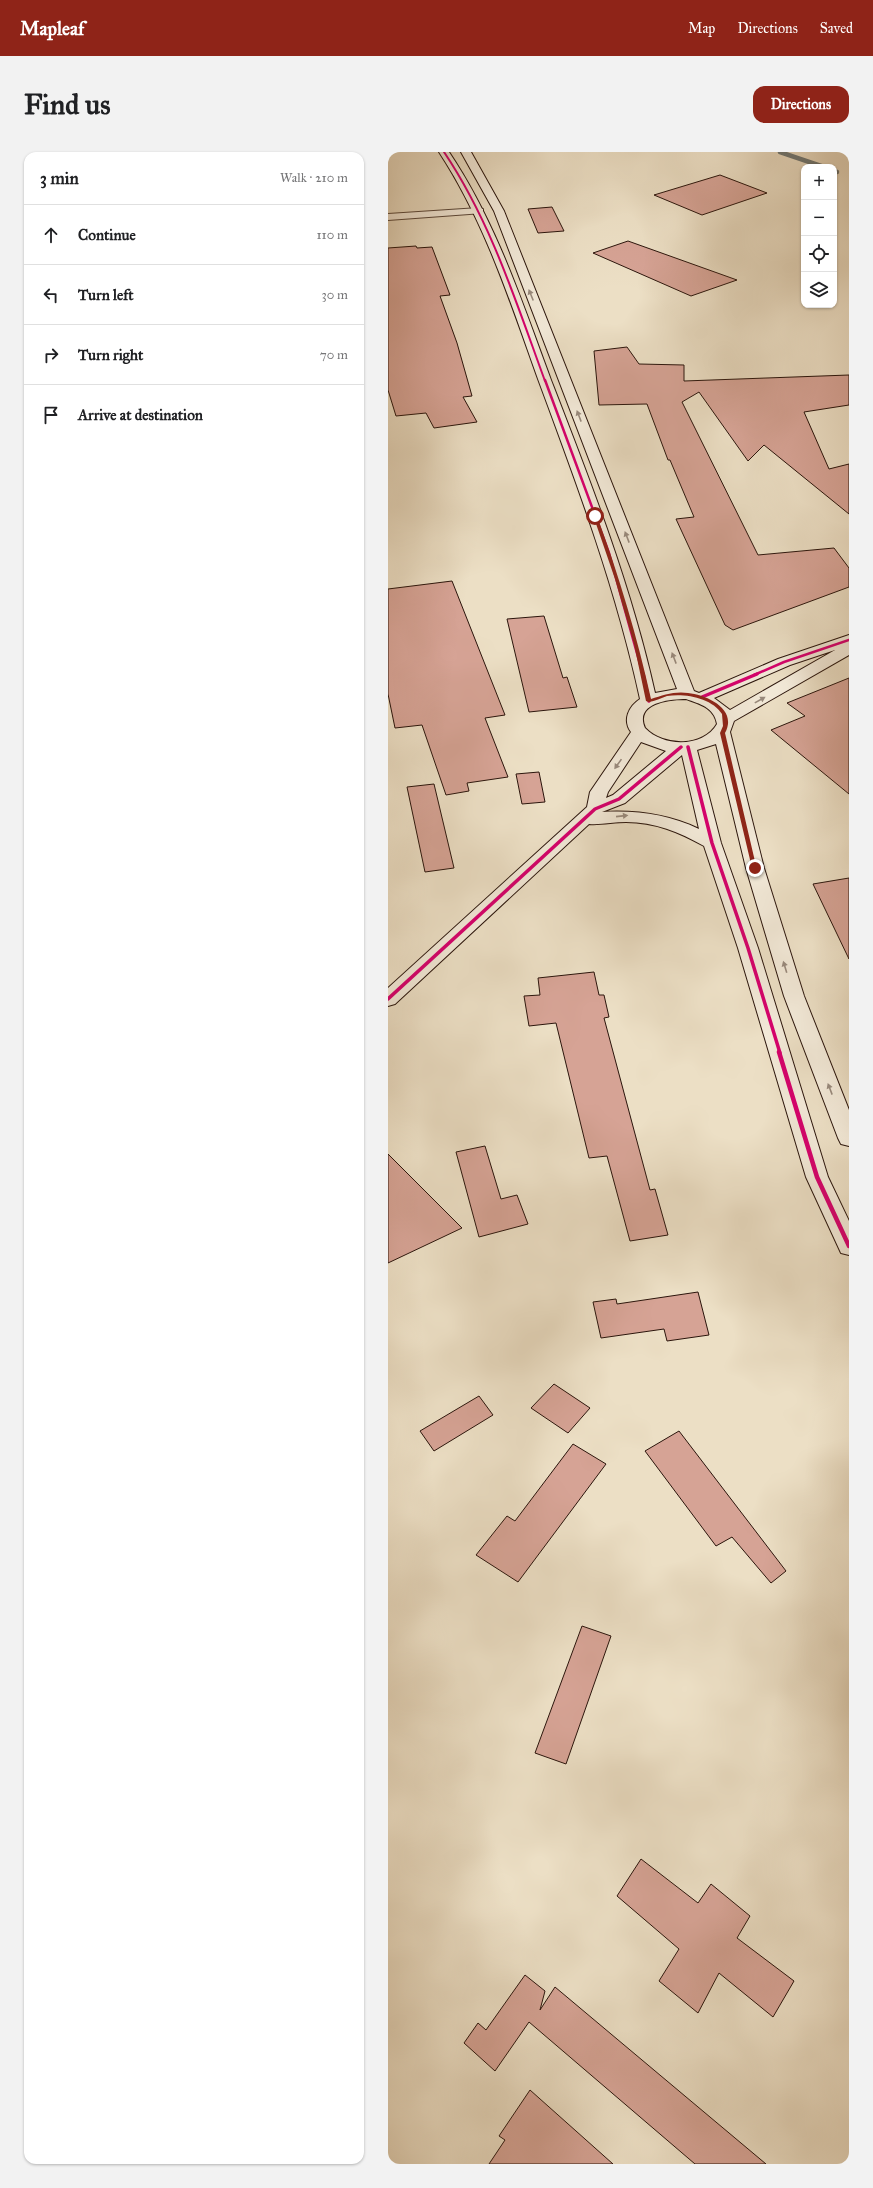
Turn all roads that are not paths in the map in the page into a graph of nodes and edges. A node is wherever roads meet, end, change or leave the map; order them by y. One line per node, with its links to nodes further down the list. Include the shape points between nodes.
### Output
1 (444, 152): 3 (street)
2 (466, 152): 7 (street, one-way to 2, via 499,211)
3 (479, 211): 4 (street); 8 (street, via 496,249 618,579)
4 (388, 217)
5 (849, 640): 7 (street)
6 (849, 648): 9 (street, one-way to 6)
7 (694, 696): 8 (street, via 667,695); 9 (street, via 716,704 721,709)
8 (649, 701): 10 (street, via 640,707 635,715 635,724)
9 (724, 726): 11 (street, via 714,740 702,745); 15 (street, one-way to 9, via 794,996 755,868)
10 (639, 732): 11 (street, via 656,743); 12 (street, one-way to 12, via 599,792)
11 (685, 747): 12 (street, via 619,799); 13 (street)
12 (589, 814): 13 (street, one-way to 13, via 628,815 666,820 688,828); 14 (street)
13 (712, 843): 16 (street, via 748,948 817,1177)
14 (388, 999)
15 (849, 1138)
16 (849, 1246)

